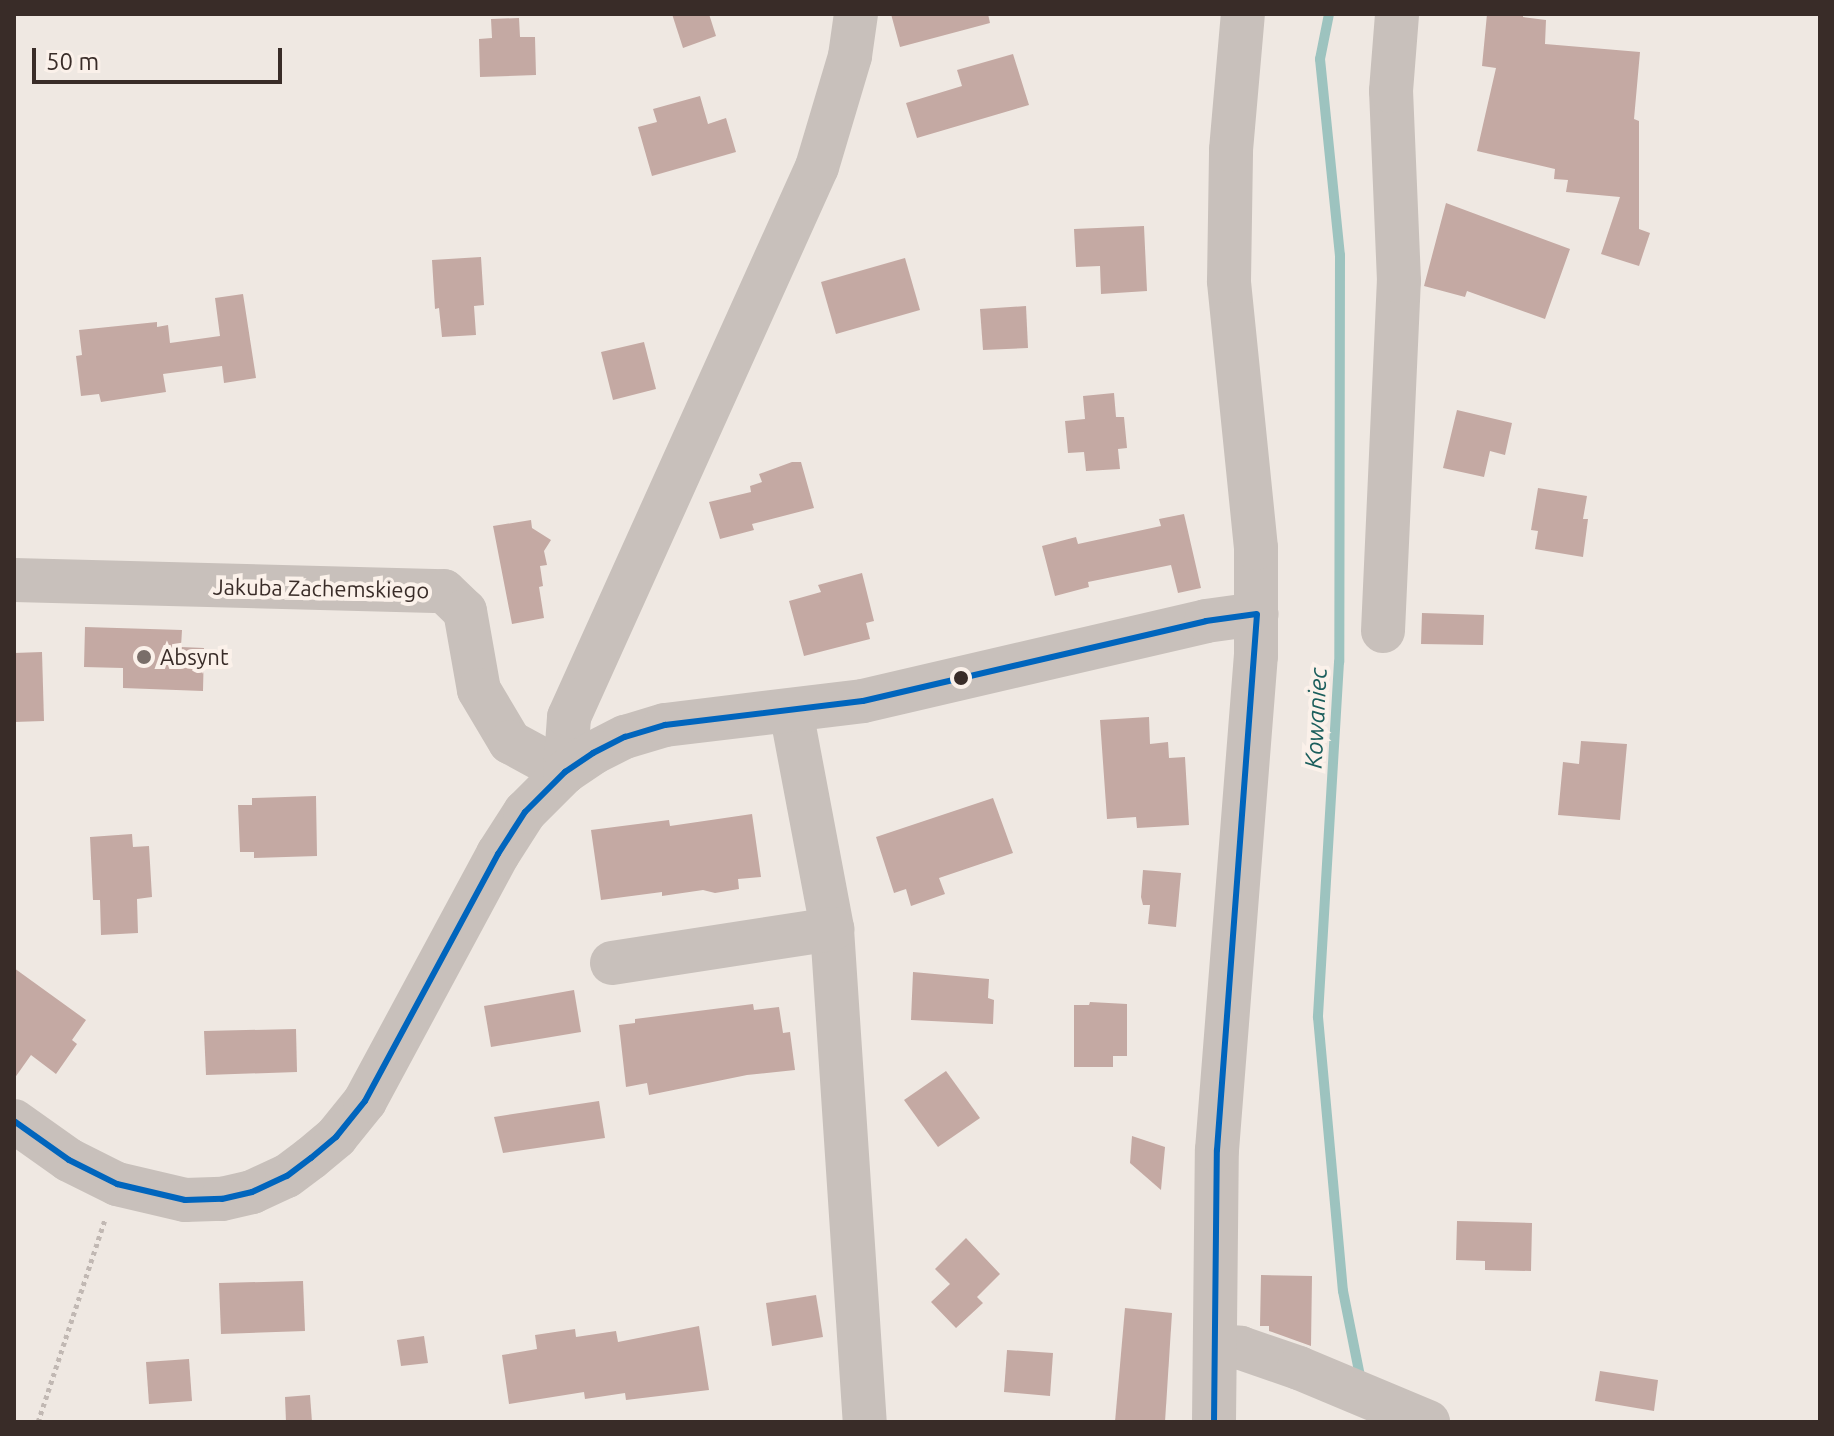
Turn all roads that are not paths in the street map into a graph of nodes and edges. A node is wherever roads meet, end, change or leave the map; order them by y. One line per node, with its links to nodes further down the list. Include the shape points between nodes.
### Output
1 (856, 14): 8 (street, via 850,56 817,167 569,717)
2 (1243, 14): 5 (street, via 1231,150 1229,281 1250,469)
3 (1393, 15): 6 (street, via 1399,281)
4 (14, 580): 8 (street, Jakuba Zachemskiego, via 444,591 465,611 479,690 510,742)
5 (1257, 614): 7 (street, via 1206,621 863,701); 12 (street, via 1221,1072)
6 (1383, 631)
7 (791, 711): 8 (street, via 665,725 625,737); 9 (street)
8 (565, 772): 11 (street, via 525,812 498,854 365,1101 336,1137 287,1176 252,1192 185,1200 117,1184 69,1160)
9 (832, 929): 10 (street); 14 (street)
10 (612, 963)
11 (14, 1121)
12 (1215, 1346): 13 (street, via 1241,1348); 15 (street)
13 (1410, 1415)
14 (865, 1422)
15 (1214, 1422)

